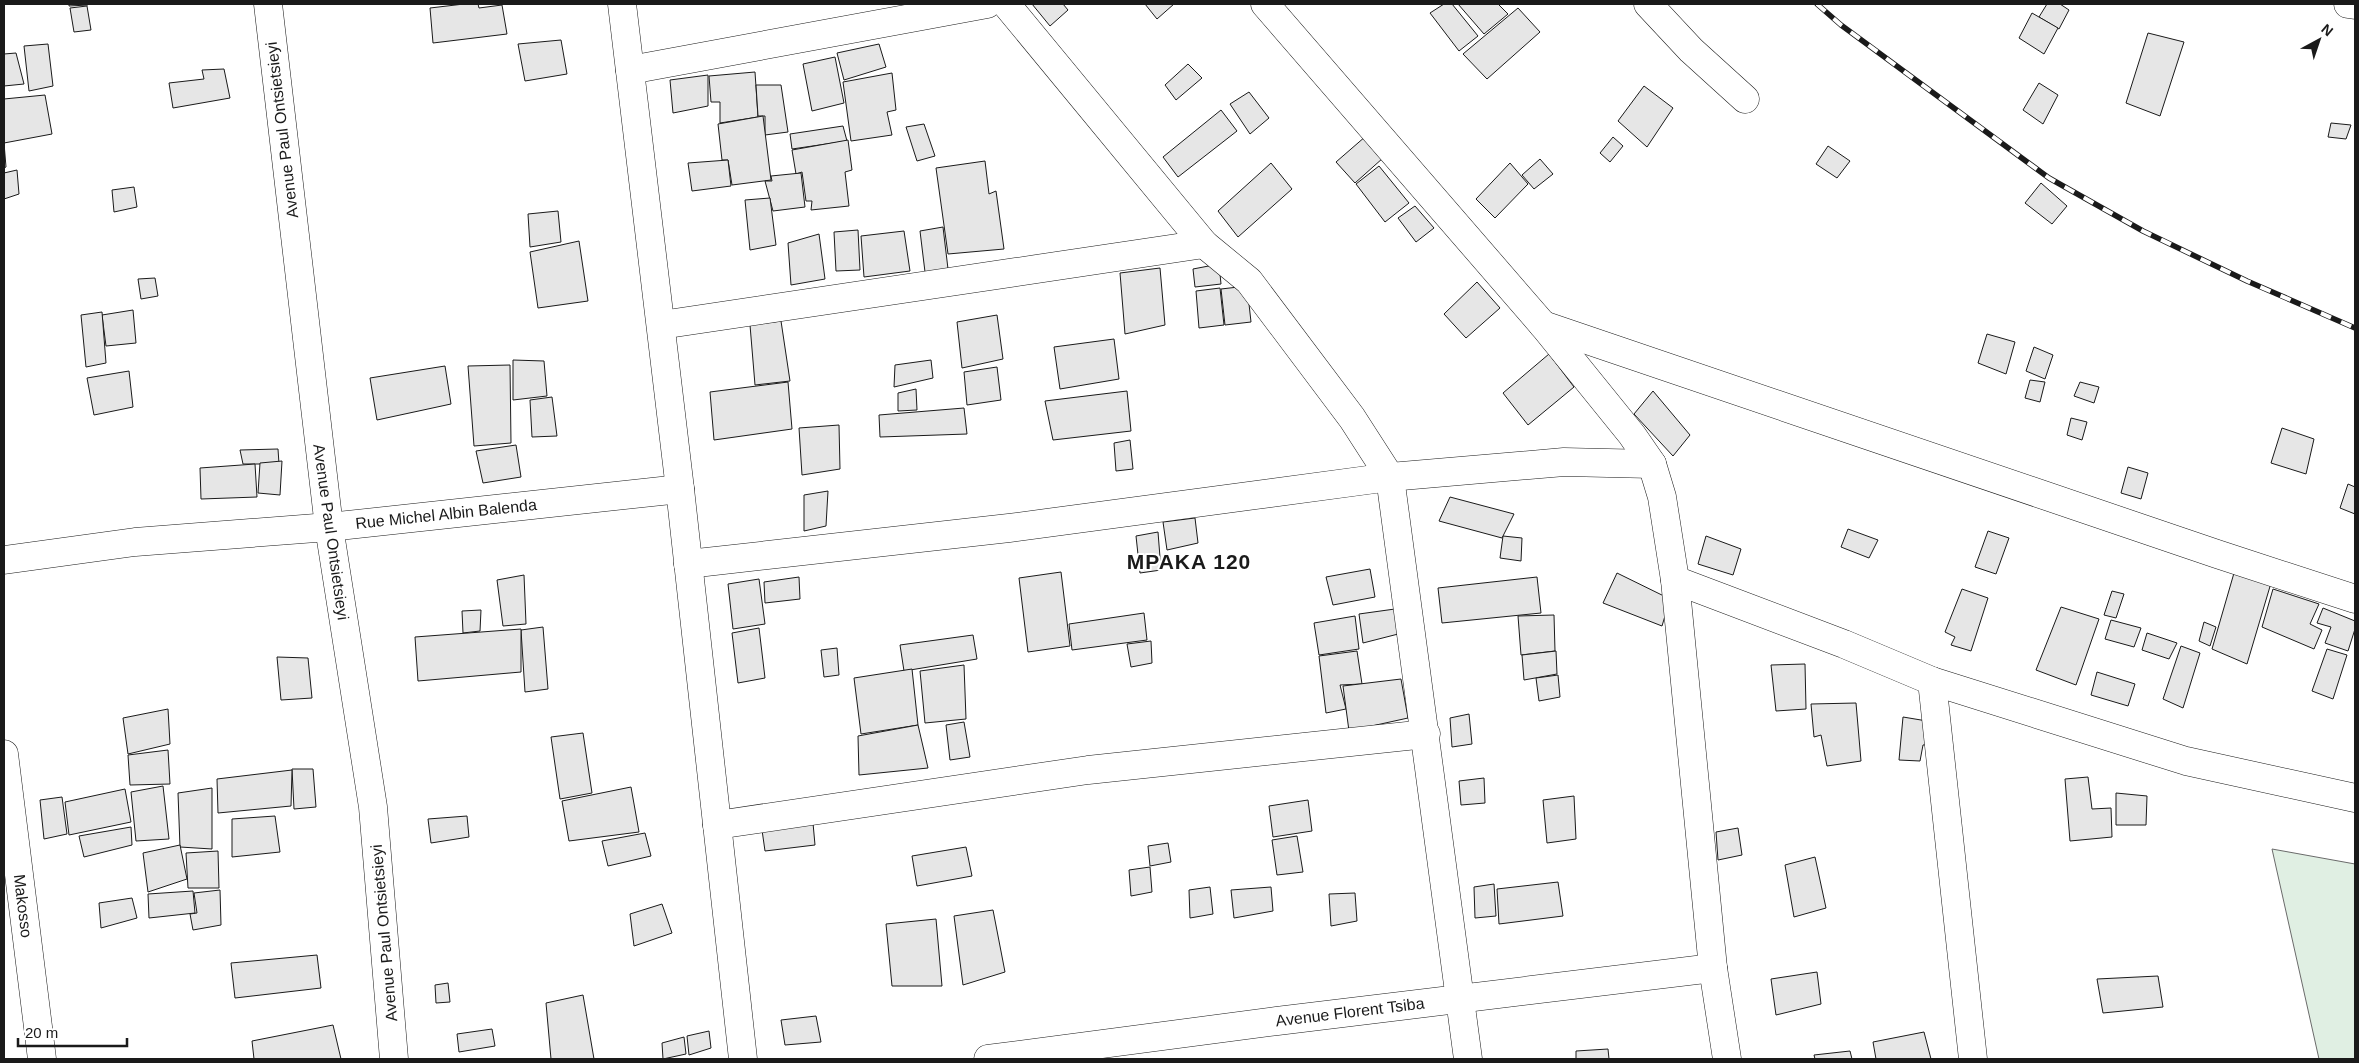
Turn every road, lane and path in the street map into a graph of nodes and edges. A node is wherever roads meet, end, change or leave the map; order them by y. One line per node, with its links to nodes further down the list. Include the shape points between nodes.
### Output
1 (268, 4): 17 (street, Avenue Paul Ontsietsieyi)
2 (622, 4): 9 (street)
3 (987, 4): 9 (street)
4 (1006, 4): 11 (street)
5 (1265, 4): 13 (street)
6 (1648, 4): 10 (street, via 1691,50)
7 (2348, 4): 8 (street)
8 (2355, 5)
9 (630, 70): 12 (street)
10 (1745, 99)
11 (1204, 244): 12 (street); 15 (street, via 1249,281 1352,418)
12 (661, 325): 16 (street)
13 (1543, 325): 14 (street); 21 (street)
14 (1652, 464): 15 (street, via 1564,462); 20 (street, via 1662,497)
15 (1390, 477): 19 (street, via 1008,528); 23 (street)
16 (680, 489): 17 (street, Rue Michel Albin Balenda); 19 (street)
17 (328, 528): 18 (street, Rue Michel Albin Balenda, via 135,542); 31 (street, Avenue Paul Ontsietsieyi, via 373,807)
18 (4, 560)
19 (688, 564): 26 (street)
20 (1675, 580): 22 (street); 27 (street)
21 (2355, 598)
22 (1932, 681): 25 (street, via 2186,762); 36 (street)
23 (1426, 734): 26 (street, via 1088,770); 28 (street)
24 (4, 754): 30 (street, Makosso)
25 (2355, 798)
26 (717, 824): 32 (street)
27 (1712, 968): 28 (street, Avenue Florent Tsiba); 35 (street)
28 (1461, 999): 29 (street, Avenue Florent Tsiba, via 1277,1021); 34 (street)
29 (1124, 1051): 33 (street, Avenue Florent Tsiba)
30 (42, 1059)
31 (394, 1059)
32 (743, 1059)
33 (988, 1059)
34 (1468, 1059)
35 (1727, 1059)
36 (1974, 1059)

